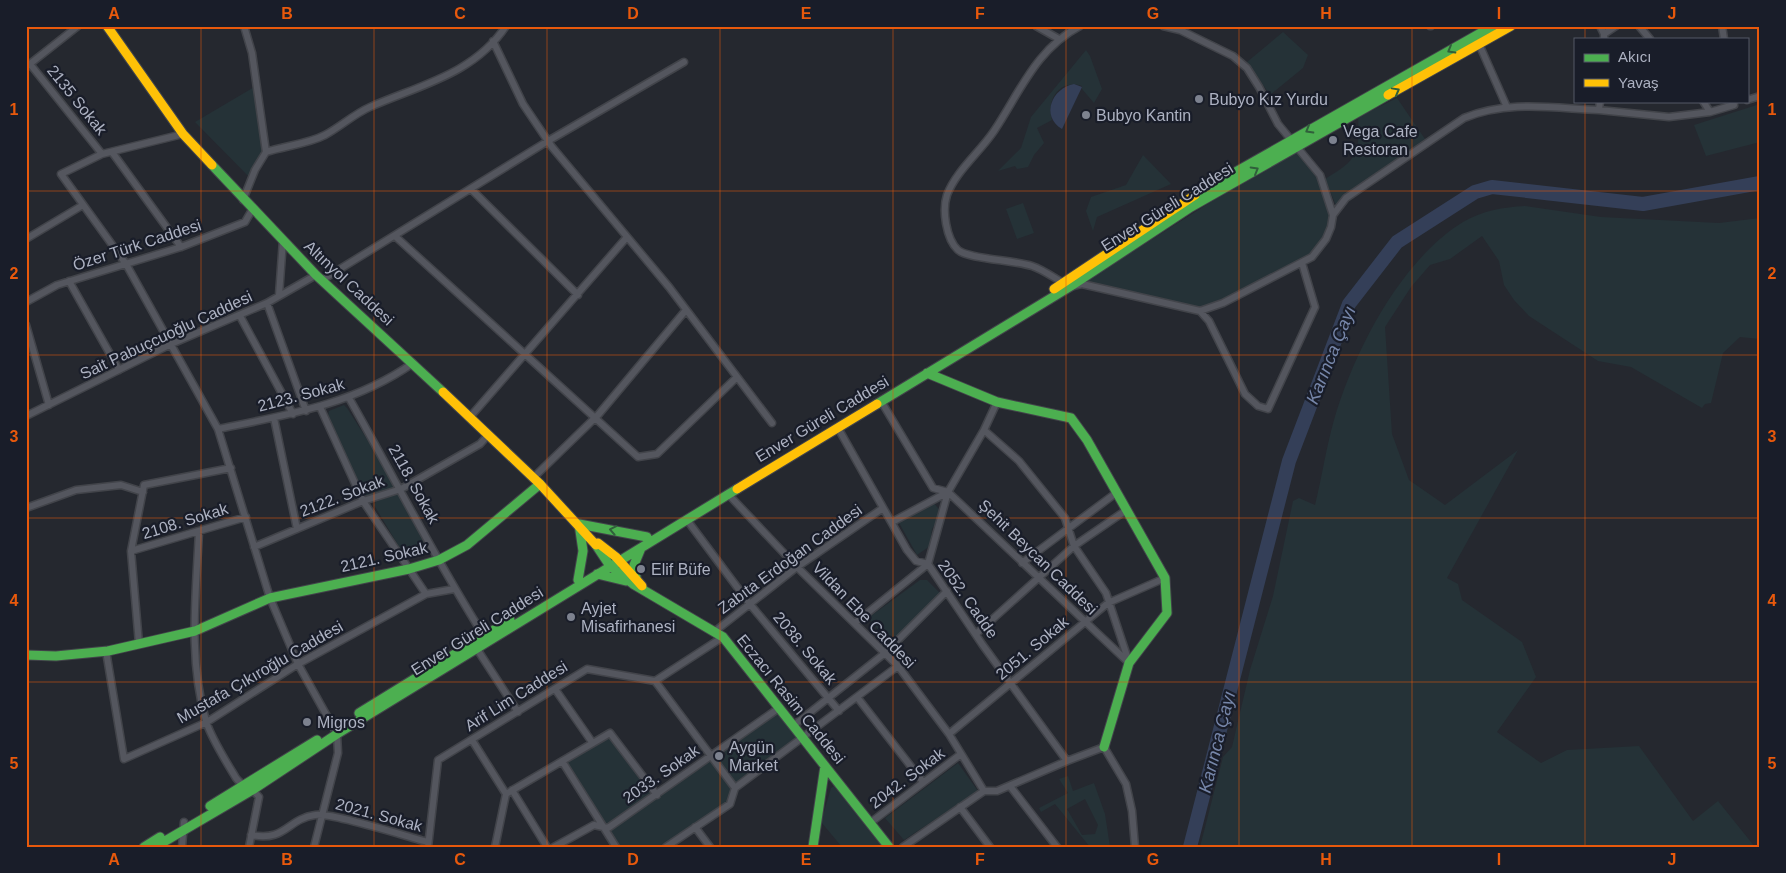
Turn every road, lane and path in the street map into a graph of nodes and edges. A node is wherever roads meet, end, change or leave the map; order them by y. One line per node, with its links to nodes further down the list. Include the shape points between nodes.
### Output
1 (78, 26): 19 (street)
2 (108, 26): 28 (main road, Altınyol Caddesi)
3 (244, 26): 32 (street, via 252,53)
4 (506, 26): 16 (street)
5 (1036, 26): 15 (street)
6 (1080, 26): 15 (street)
7 (1163, 26): 30 (street, via 1180,30 1232,56 1247,68 1278,124)
8 (1493, 26): 30 (main road, Enver Güreli Caddesi, one-way to 30)
9 (1511, 26): 17 (main road, Enver Güreli Caddesi)
10 (1600, 26): 13 (street)
11 (1616, 26): 13 (street)
12 (1639, 26): 14 (street)
13 (1604, 36)
14 (1649, 38)
15 (1059, 39): 48 (street, via 1019,86 994,131 957,179 947,195 945,218 951,240 965,254 1033,266)
16 (493, 42): 29 (street, via 523,104); 32 (street, via 465,67 425,87 370,107 324,136)
17 (1479, 44): 25 (street); 30 (main road, Enver Güreli Caddesi, one-way to 17)
18 (684, 62): 29 (street, Sait Pabuçcuoğlu Caddesi)
19 (28, 65): 33 (street, 2135 Sokak)
20 (1760, 96): 21 (street)
21 (1748, 100)
22 (1600, 102): 26 (street)
23 (1704, 102): 27 (street)
24 (1734, 103): 27 (street)
25 (1506, 106): 26 (street); 38 (street, via 1464,118 1346,198)
26 (1599, 110): 27 (street, via 1669,117)
27 (1710, 112)
28 (183, 134): 31 (street); 35 (main road, Altınyol Caddesi)
29 (548, 142): 34 (street, Sait Pabuçcuoğlu Caddesi); 40 (street)
30 (1294, 144): 38 (street, via 1320,175); 48 (main road, Enver Güreli Caddesi)
31 (112, 152): 33 (street); 43 (street)
32 (266, 152): 35 (street)
33 (102, 154): 36 (street, via 61,174)
34 (472, 189): 39 (street, Sait Pabuçcuoğlu Caddesi); 50 (street)
35 (244, 200): 37 (main road, Altınyol Caddesi)
36 (83, 205): 41 (street); 45 (street)
37 (252, 210): 42 (main road, Altınyol Caddesi); 43 (street, Özer Türk Caddesi, via 245,222)
38 (1333, 215): 44 (street, via 1326,239 1312,257)
39 (396, 237): 46 (street, Sait Pabuçcuoğlu Caddesi); 58 (street)
40 (627, 237): 50 (street); 53 (street)
41 (26, 239)
42 (283, 240): 46 (main road, Altınyol Caddesi); 49 (street)
43 (181, 247): 45 (street, Özer Türk Caddesi)
44 (1302, 263): 54 (street, via 1223,303); 54 (street, via 1315,307 1268,409 1258,406 1245,394 1209,321)
45 (126, 264): 47 (street, Özer Türk Caddesi); 57 (street)
46 (319, 277): 49 (street, Sait Pabuçcuoğlu Caddesi); 59 (main road, Altınyol Caddesi)
47 (69, 282): 51 (street, Özer Türk Caddesi); 60 (street)
48 (1067, 285): 54 (street, via 1082,284); 61 (main road, Enver Güreli Caddesi); 97 (main road, Enver Güreli Caddesi)
49 (279, 295): 52 (street, Sait Pabuçcuoğlu Caddesi)
50 (578, 295): 58 (street)
51 (26, 302)
52 (266, 303): 55 (street, Sait Pabuçcuoğlu Caddesi); 68 (street)
53 (686, 310): 62 (street); 73 (street)
54 (1200, 311)
55 (240, 316): 57 (street, Sait Pabuçcuoğlu Caddesi); 69 (street)
56 (26, 325): 66 (street)
57 (171, 344): 60 (street, Sait Pabuçcuoğlu Caddesi); 76 (street)
58 (525, 355): 71 (street); 73 (street)
59 (413, 363): 63 (street, 2123. Sokak); 71 (main road, Altınyol Caddesi)
60 (119, 370): 66 (street, Sait Pabuçcuoğlu Caddesi)
61 (927, 373): 64 (main road, Enver Güreli Caddesi); 65 (main road)
62 (737, 377): 73 (street, via 657,454 638,457); 74 (street)
63 (349, 398): 67 (street, 2123. Sokak); 81 (street, 2118. Sokak)
64 (881, 401): 75 (main road, Enver Güreli Caddesi); 83 (street, Şehit Beycan Caddesi, via 932,488)
65 (997, 402): 77 (street); 84 (main road, via 1071,418)
66 (49, 405): 70 (street, Sait Pabuçcuoğlu Caddesi)
67 (320, 407): 68 (street, 2123. Sokak); 86 (street)
68 (306, 411): 69 (street, 2123. Sokak)
69 (293, 414): 72 (street, 2123. Sokak)
70 (26, 416)
71 (470, 417): 78 (main road, Altınyol Caddesi)
72 (274, 418): 76 (street, 2123. Sokak); 95 (street)
73 (595, 418): 80 (street)
74 (772, 423)
75 (838, 428): 85 (main road, Enver Güreli Caddesi); 88 (street, 2052. Cadde)
76 (218, 429): 79 (street)
77 (984, 430): 83 (street); 94 (street, via 1019,461 1065,518)
78 (488, 435): 80 (main road, Altınyol Caddesi); 81 (street, 2122. Sokak, via 480,444)
79 (231, 468): 82 (street, via 144,485); 90 (street)
80 (537, 481): 93 (main road, Altınyol Caddesi); 104 (main road, 2121. Sokak, via 467,545)
81 (401, 489): 86 (street, 2122. Sokak); 104 (street, 2118. Sokak)
82 (143, 492): 87 (street, via 121,485 76,490); 102 (street)
83 (948, 492): 92 (street); 105 (street, Şehit Beycan Caddesi); 107 (street)
84 (1116, 493): 89 (main road); 94 (street)
85 (728, 494): 91 (main road, Enver Güreli Caddesi); 108 (street, Vildan Ebe Caddesi)
86 (363, 501): 95 (street, 2122. Sokak); 109 (street)
87 (26, 508)
88 (883, 508): 92 (street, 2052. Cadde); 108 (street, Zabıta Erdoğan Caddesi)
89 (1126, 511): 99 (street); 112 (main road)
90 (246, 517): 96 (street, 2108. Sokak); 100 (street)
91 (687, 520): 101 (main road, Enver Güreli Caddesi); 120 (street, 2038. Sokak)
92 (892, 522): 107 (street, 2052. Cadde, via 916,561)
93 (578, 524): 97 (main road, one-way to 93); 98 (main road, Altınyol Caddesi); 113 (main road, via 582,551)
94 (1068, 528): 99 (street); 105 (street)
95 (297, 529): 100 (street, 2122. Sokak)
96 (199, 531): 102 (street, 2108. Sokak); 123 (street)
97 (647, 537): 103 (main road, Enver Güreli Caddesi)
98 (594, 540): 103 (main road); 106 (main road)
99 (1074, 546): 111 (street); 119 (street, via 1106,593)
100 (254, 547): 118 (street)
101 (641, 548): 103 (main road, Enver Güreli Caddesi); 114 (main road, via 633,568)
102 (132, 551): 128 (street)
103 (618, 558): 106 (main road, Enver Güreli Caddesi); 114 (main road)
104 (439, 560): 109 (main road, 2121. Sokak); 115 (street, 2118. Sokak)
105 (1022, 563): 111 (street, Şehit Beycan Caddesi)
106 (608, 564): 110 (main road, Enver Güreli Caddesi); 113 (main road, Enver Güreli Caddesi); 114 (main road)
107 (928, 564): 116 (street, 2052. Cadde); 122 (street)
108 (798, 567): 120 (street, Zabıta Erdoğan Caddesi); 122 (street, Vildan Ebe Caddesi)
109 (409, 568): 117 (street); 118 (main road, 2121. Sokak)
110 (597, 574): 114 (main road); 129 (main road, Enver Güreli Caddesi)
111 (1038, 577): 121 (street, Şehit Beycan Caddesi); 125 (street)
112 (1165, 578): 119 (street, 2051. Sokak); 133 (main road, via 1167,613)
113 (578, 580): 126 (main road, Enver Güreli Caddesi)
114 (636, 583): 124 (main road, Eczacı Rasim Caddesi, via 648,594)
115 (454, 589): 117 (street, Mustafa Çıkıroğlu Caddesi); 126 (street, 2118. Sokak)
116 (947, 592): 125 (street, 2052. Cadde); 131 (street)
117 (426, 594): 134 (street, Mustafa Çıkıroğlu Caddesi)
118 (270, 598): 123 (main road, 2121. Sokak); 134 (street)
119 (1108, 602): 121 (street, 2051. Sokak); 133 (street)
120 (749, 603): 124 (street, Zabıta Erdoğan Caddesi); 139 (street, 2038. Sokak)
121 (1084, 622): 133 (street, Şehit Beycan Caddesi); 137 (street, 2051. Sokak)
122 (855, 623): 131 (street, Vildan Ebe Caddesi)
123 (195, 631): 128 (main road, 2121. Sokak); 144 (street, via 196,670)
124 (714, 632): 127 (main road, Eczacı Rasim Caddesi)
125 (976, 634): 137 (street, 2052. Cadde)
126 (484, 636): 146 (main road, Enver Güreli Caddesi)
127 (722, 638): 136 (street); 141 (main road, Eczacı Rasim Caddesi)
128 (139, 644): 130 (main road, 2121. Sokak)
129 (476, 649): 143 (street); 146 (main road, Enver Güreli Caddesi)
130 (106, 651): 132 (main road, 2121. Sokak); 144 (street, Mustafa Çıkıroğlu Caddesi, via 124,759)
131 (885, 653): 135 (street, Vildan Ebe Caddesi); 139 (street)
132 (26, 655)
133 (1129, 663): 151 (main road)
134 (298, 664): 144 (street, Mustafa Çıkıroğlu Caddesi); 146 (street)
135 (898, 666): 140 (street); 147 (street, Vildan Ebe Caddesi)
136 (655, 681): 138 (street, Arif Lim Caddesi, via 587,669); 153 (street)
137 (1011, 684): 147 (street, 2051. Sokak); 155 (street, 2052. Cadde)
138 (555, 689): 143 (street, Arif Lim Caddesi); 150 (street)
139 (829, 698): 142 (street, 2038. Sokak); 145 (street)
140 (857, 698): 142 (street); 157 (street)
141 (779, 708): 145 (main road, Eczacı Rasim Caddesi); 153 (street, 2033. Sokak)
142 (839, 711): 148 (street)
143 (518, 712): 149 (street, Arif Lim Caddesi)
144 (206, 722): 158 (street, via 238,781)
145 (793, 726): 148 (main road, Eczacı Rasim Caddesi)
146 (336, 731): 158 (main road, Enver Güreli Caddesi); 161 (main road, Enver Güreli Caddesi); 166 (street, via 338,754)
147 (948, 734): 152 (street, Vildan Ebe Caddesi)
148 (803, 738): 156 (main road, Eczacı Rasim Caddesi); 160 (street)
149 (472, 740): 163 (street); 172 (street, Arif Lim Caddesi, via 437,762)
150 (592, 742): 154 (street); 164 (street, via 607,733 612,734)
151 (1104, 747): 155 (street); 189 (street, via 1126,784)
152 (961, 754): 157 (street, 2042. Sokak); 162 (street, Vildan Ebe Caddesi)
153 (711, 756): 160 (street); 164 (street, 2033. Sokak)
154 (562, 761): 163 (street); 170 (street)
155 (1066, 761): 159 (street)
156 (825, 766): 167 (main road, Eczacı Rasim Caddesi); 184 (main road)
157 (923, 782): 167 (street, 2042. Sokak)
158 (245, 786): 161 (street); 168 (main road, Enver Güreli Caddesi)
159 (1010, 786): 162 (street); 188 (street)
160 (735, 788): 169 (street, via 730,804)
161 (254, 789): 168 (main road, Enver Güreli Caddesi); 171 (street, via 259,797)
162 (984, 791): 165 (street)
163 (509, 792): 178 (street); 179 (street)
164 (657, 795): 170 (street, 2033. Sokak)
165 (960, 808): 186 (street); 187 (street)
166 (322, 814): 171 (street, via 303,819 272,837); 172 (street, 2021. Sokak); 177 (street)
167 (870, 823): 185 (main road, Eczacı Rasim Caddesi)
168 (184, 825): 173 (main road, Enver Güreli Caddesi); 174 (main road, Enver Güreli Caddesi); 175 (street)
169 (695, 827): 182 (street); 183 (street)
170 (605, 828): 180 (street, 2033. Sokak, via 594,825); 181 (street)
171 (251, 835): 176 (street)
172 (428, 844)
173 (144, 847)
174 (155, 847)
175 (182, 847)
176 (248, 847)
177 (314, 847)
178 (495, 847)
179 (547, 847)
180 (554, 847)
181 (616, 847)
182 (666, 847)
183 (710, 847)
184 (813, 847)
185 (890, 847)
186 (903, 847)
187 (990, 847)
188 (1057, 847)
189 (1135, 847)

